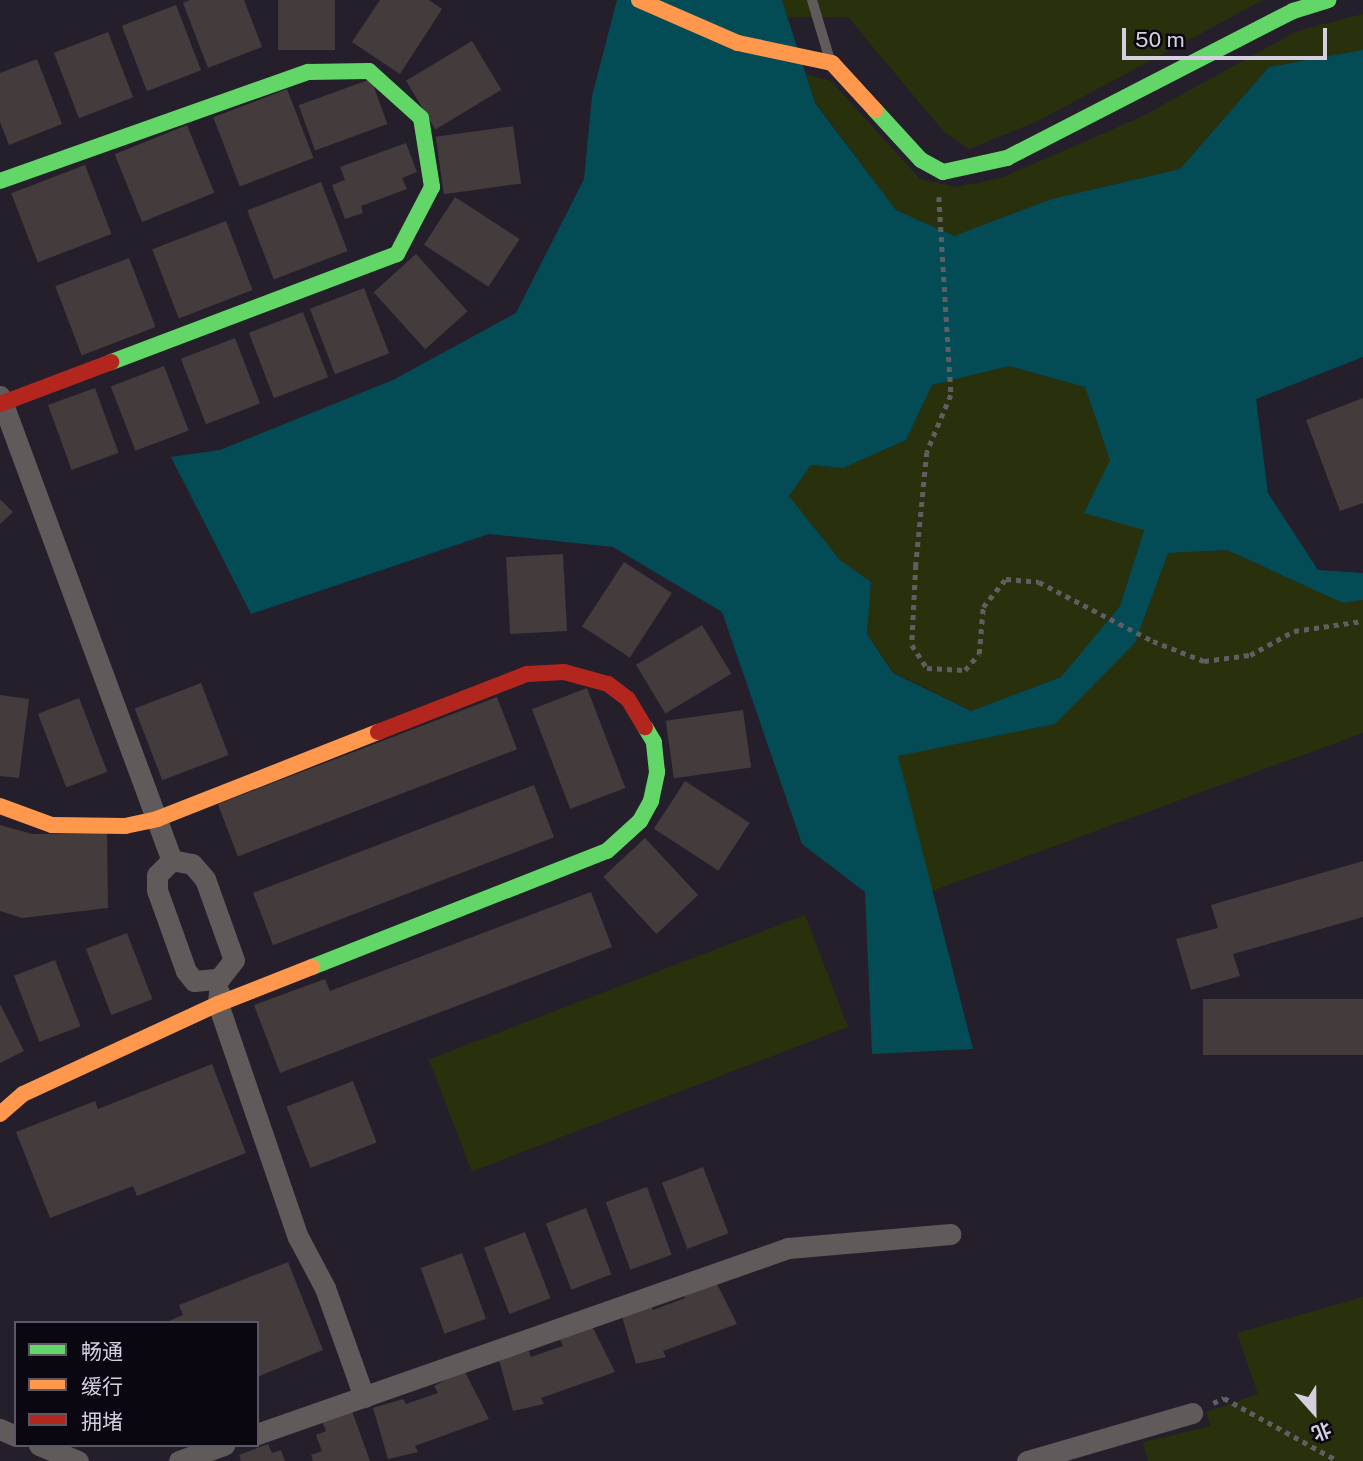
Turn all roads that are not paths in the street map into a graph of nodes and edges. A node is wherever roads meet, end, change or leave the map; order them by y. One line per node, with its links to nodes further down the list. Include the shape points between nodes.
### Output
1 (639, 0): 4 (street, via 738,43)
2 (812, 0): 4 (lane, via 817,29)
3 (1328, 0): 4 (street, via 1293,10 1076,125 975,168 943,172 921,160)
4 (832, 62)
5 (0, 181): 6 (street, via 309,72 369,71 421,118 432,187 397,254)
6 (1, 401): 8 (street)
7 (0, 806): 8 (street, via 52,825 125,826)
8 (157, 819): 9 (street); 11 (street, via 527,674 564,672 608,684 628,699 654,742 657,772 651,801 625,838 607,851)
9 (172, 860): 10 (street, via 192,864 205,879 234,960); 10 (street, via 157,875 157,890 186,971 194,981)
10 (219, 979): 11 (street)
11 (218, 1004): 12 (street, via 23,1094); 14 (street, via 298,1237 325,1287)
12 (0, 1114)
13 (950, 1234): 14 (street, via 788,1248)
14 (364, 1397): 16 (street)
15 (1192, 1413): 21 (street)
16 (259, 1433)
17 (44, 1447): 19 (street)
18 (218, 1447): 20 (street)
19 (78, 1461)
20 (179, 1461)
21 (1027, 1461)

